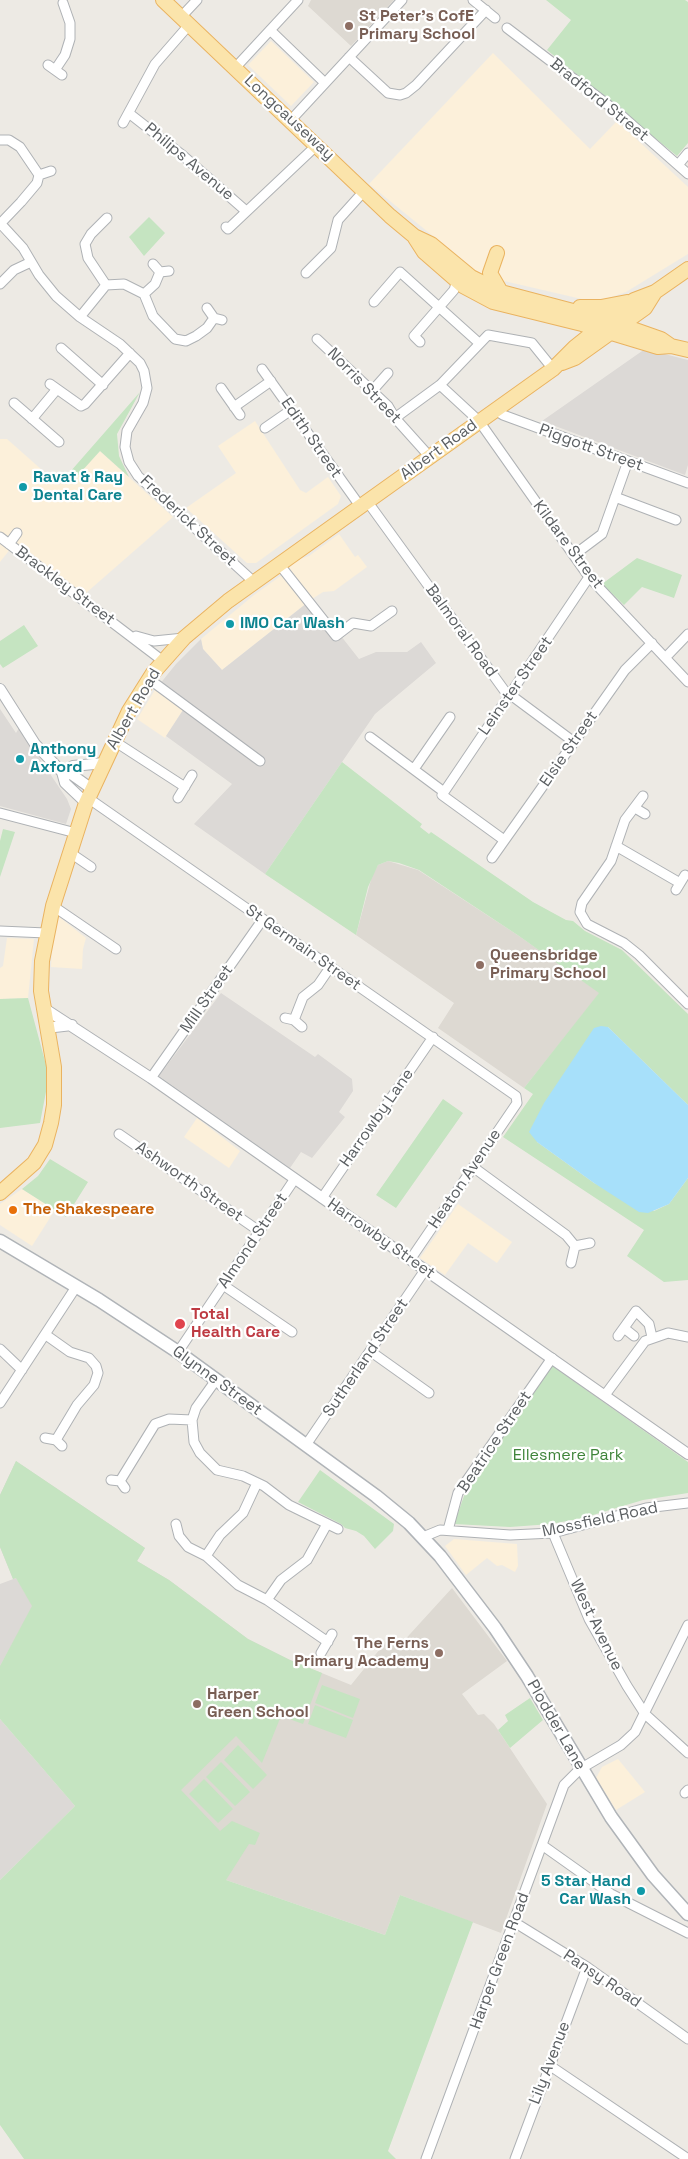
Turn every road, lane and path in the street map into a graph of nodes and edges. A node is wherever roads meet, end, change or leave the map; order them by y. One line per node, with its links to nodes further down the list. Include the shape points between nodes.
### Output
1 (53, 0): 7 (street)
2 (163, 0): 10 (main road, Longcauseway)
3 (197, 0): 10 (street, Philips Avenue)
4 (298, 0): 12 (street)
5 (402, 0): 13 (street)
6 (473, 0): 8 (street)
7 (64, 1): 15 (street, via 70,23 70,40)
8 (486, 10): 9 (street); 13 (street, via 406,93 388,93)
9 (495, 18)
10 (185, 21): 14 (main road, Longcauseway); 17 (street, Philips Avenue, via 155,64)
11 (507, 28): 23 (street, Bradford Street, via 620,114)
12 (270, 30): 14 (street); 16 (street)
13 (349, 57): 16 (street)
14 (236, 68): 18 (main road, Longcauseway)
15 (55, 70)
16 (325, 83): 18 (street)
17 (130, 114): 19 (street, Philips Avenue); 28 (street, Philips Avenue, via 182,154)
18 (291, 120): 21 (main road, Longcauseway)
19 (124, 123)
20 (0, 140): 26 (street, via 9,140 20,147)
21 (317, 145): 27 (main road, Longcauseway); 28 (street, Philips Avenue)
22 (688, 153): 23 (street)
23 (678, 165): 25 (street, Bradford Street)
24 (51, 171): 26 (street)
25 (688, 174)
26 (39, 175): 30 (street, via 22,202)
27 (365, 190): 36 (street, via 338,220 332,248); 37 (main road, Longcauseway, via 414,236 424,252)
28 (246, 211): 31 (street, Philips Avenue, via 228,229)
29 (110, 218): 39 (street, via 91,234 85,244 88,258)
30 (0, 223): 33 (street, Frederick Street, via 15,237)
31 (226, 227)
32 (497, 253): 40 (main road, via 490,273)
33 (31, 262): 38 (street, via 14,270); 48 (street, Frederick Street, via 56,296)
34 (154, 264): 42 (street, via 165,272)
35 (688, 269): 41 (main road)
36 (306, 272)
37 (461, 280): 40 (main road, Longcauseway); 46 (street); 49 (main road, Longcauseway, via 493,302)
38 (0, 284)
39 (106, 285): 42 (street, via 124,284); 48 (street)
40 (501, 292): 45 (main road, Longcauseway)
41 (656, 292): 43 (main road); 49 (main road, via 645,308)
42 (144, 294): 47 (street, via 152,316 175,339 186,341 218,319)
43 (634, 300): 45 (main road, via 596,308); 49 (main road)
44 (374, 302): 46 (street, via 400,272)
45 (542, 303): 49 (main road, Longcauseway); 49 (main road)
46 (439, 307): 51 (street, via 414,336); 52 (street)
47 (207, 308)
48 (80, 318): 55 (street, Frederick Street)
49 (600, 331): 54 (main road, via 658,347); 56 (main road, Albert Road, via 570,351)
50 (317, 339): 63 (street, Norris Street)
51 (420, 342)
52 (479, 343): 56 (street, via 490,334 532,343); 61 (street)
53 (61, 348): 60 (street)
54 (688, 350)
55 (130, 353): 60 (street); 86 (street, Frederick Street, via 144,370 147,388 143,403 127,431 125,447 129,462 138,476)
56 (556, 366): 67 (main road, Albert Road)
57 (262, 369): 59 (street, Edith Street)
58 (388, 373): 63 (street)
59 (271, 381): 65 (street); 66 (street, Edith Street)
60 (102, 385): 70 (street, via 81,406 54,386)
61 (440, 385): 69 (street); 71 (street, Kildare Street)
62 (221, 388): 65 (street)
63 (372, 391): 69 (street, Norris Street)
64 (14, 403): 70 (street)
65 (234, 407): 68 (street)
66 (291, 410): 72 (street); 78 (street, Edith Street)
67 (495, 410): 71 (main road, Albert Road); 75 (street, Piggott Street)
68 (240, 415)
69 (395, 418): 74 (street, Norris Street)
70 (32, 419): 73 (street)
71 (479, 421): 74 (main road, Albert Road); 83 (street, Kildare Street)
72 (265, 428)
73 (59, 442)
74 (430, 457): 78 (main road, Albert Road)
75 (628, 461): 76 (street, Piggott Street); 77 (street)
76 (688, 484)
77 (615, 497): 79 (street, via 646,513); 83 (street, via 602,534)
78 (363, 504): 84 (main road, Albert Road); 97 (street, Balmoral Road)
79 (676, 520)
80 (17, 533): 82 (street)
81 (0, 537): 82 (street, Brackley Street)
82 (9, 544): 89 (street, Brackley Street)
83 (574, 555): 85 (street, Kildare Street)
84 (279, 564): 86 (main road, Albert Road); 87 (street, via 336,636 353,623 370,626)
85 (590, 577): 91 (street, Kildare Street); 97 (street, Leinster Street)
86 (254, 582): 90 (main road, Albert Road)
87 (392, 611)
88 (688, 634): 92 (street)
89 (130, 635): 90 (street, Brackley Street, via 154,641); 93 (street, Brackley Street)
90 (184, 638): 93 (main road, Albert Road)
91 (652, 643): 92 (street, Kildare Street); 101 (street, Elsie Street, via 625,670)
92 (666, 657): 95 (street, Kildare Street)
93 (163, 661): 94 (main road, Albert Road)
94 (149, 679): 100 (main road, Albert Road); 102 (street)
95 (688, 682)
96 (0, 689): 105 (street, via 36,744)
97 (510, 696): 101 (street, Balmoral Road); 108 (street, Leinster Street)
98 (450, 716): 104 (street)
99 (370, 737): 104 (street)
100 (114, 741): 103 (main road, Albert Road); 107 (street)
101 (574, 742): 116 (street, Elsie Street)
102 (260, 761)
103 (104, 764): 105 (street, via 73,766); 110 (main road, Albert Road)
104 (414, 769): 108 (street)
105 (62, 772): 110 (street, via 71,774); 110 (street, via 65,783)
106 (192, 775): 107 (street)
107 (185, 787): 111 (street)
108 (443, 793): 116 (street)
109 (643, 796): 112 (street)
110 (89, 797): 115 (main road, Albert Road); 123 (street, St Germain Street)
111 (178, 798)
112 (635, 808): 114 (street); 117 (street, via 625,820)
113 (0, 812): 115 (street)
114 (645, 814)
115 (76, 833): 118 (main road, Albert Road)
116 (504, 840): 119 (street, Elsie Street)
117 (616, 846): 121 (street); 128 (street, via 608,868 582,903 582,917 587,924 629,946)
118 (69, 852): 120 (street); 122 (main road, Albert Road)
119 (492, 858)
120 (91, 867)
121 (680, 882)
122 (53, 906): 125 (main road, Albert Road); 126 (street)
123 (263, 919): 127 (street, St Germain Street); 134 (street, Mill Street)
124 (0, 931): 125 (street)
125 (46, 933): 129 (main road, Albert Road)
126 (116, 949)
127 (331, 966): 131 (street, via 321,981 303,997 289,1019); 133 (street, St Germain Street)
128 (688, 1004)
129 (42, 1006): 130 (street, Harrowby Street); 132 (main road, Albert Road)
130 (72, 1025): 132 (street); 134 (street, Harrowby Street)
131 (302, 1027)
132 (46, 1028): 139 (main road, Albert Road, via 55,1086 45,1145 34,1163)
133 (433, 1037): 135 (street, St Germain Street); 140 (street, Harrowby Lane)
134 (151, 1078): 138 (street, Harrowby Street)
135 (517, 1098): 137 (street, Heaton Avenue, via 517,1103)
136 (119, 1134): 141 (street, Ashworth Street)
137 (473, 1167): 144 (street, via 537,1209); 145 (street, Heaton Avenue)
138 (294, 1180): 140 (street, Harrowby Street); 141 (street, Almond Street)
139 (0, 1193)
140 (322, 1198): 145 (street, Harrowby Street)
141 (259, 1231): 148 (street, Almond Street)
142 (0, 1241): 149 (main road, Glynne Street)
143 (590, 1243): 144 (street)
144 (575, 1246): 146 (street)
145 (410, 1260): 147 (street, Harrowby Street)
146 (572, 1263)
147 (425, 1270): 158 (street, Sutherland Street); 160 (street, Harrowby Street)
148 (223, 1285): 151 (street, via 285,1322); 159 (street, Almond Street)
149 (76, 1287): 152 (street); 159 (main road, Glynne Street)
150 (624, 1328): 153 (street); 154 (street); 155 (street, via 636,1311 649,1324)
151 (292, 1332)
152 (46, 1335): 161 (street); 167 (street, via 70,1352 89,1358 98,1373 94,1385 77,1405 59,1443)
153 (618, 1336)
154 (634, 1336)
155 (652, 1337): 156 (street, via 668,1333); 164 (street, via 639,1348)
156 (688, 1337)
157 (0, 1349): 161 (street)
158 (370, 1351): 163 (street); 168 (street, Sutherland Street)
159 (178, 1352): 162 (main road, Glynne Street)
160 (552, 1358): 164 (street, Harrowby Street); 176 (street, Beatrice Street, via 458,1493)
161 (22, 1370): 165 (street)
162 (216, 1380): 166 (street, via 196,1408); 168 (main road, Glynne Street)
163 (429, 1392)
164 (605, 1395): 169 (street, Harrowby Street)
165 (0, 1403)
166 (192, 1420): 170 (street, via 194,1442 208,1463 218,1470); 171 (street, via 169,1419 155,1424)
167 (45, 1438)
168 (306, 1445): 178 (main road, Glynne Street, via 376,1496)
169 (688, 1454)
170 (257, 1482): 174 (street, via 289,1505); 179 (street, via 243,1513 220,1535)
171 (119, 1483)
172 (688, 1503): 177 (street, Mossfield Road, via 646,1508)
173 (176, 1524): 179 (street, via 175,1539)
174 (327, 1524): 175 (street); 180 (street, via 307,1560 281,1580)
175 (338, 1529)
176 (448, 1530): 177 (street, Mossfield Road, via 510,1535); 178 (street, Mossfield Road, via 436,1530)
177 (554, 1533): 183 (street, West Avenue, via 589,1620)
178 (423, 1537): 185 (main road, Plodder Lane, via 512,1652)
179 (206, 1556): 180 (street, via 238,1585)
180 (267, 1600): 182 (street, via 330,1638)
181 (688, 1625): 183 (street, Harper Green Road)
182 (321, 1653)
183 (645, 1714): 184 (street, West Avenue); 185 (street, Harper Green Road, via 635,1732 621,1746)
184 (688, 1753)
185 (580, 1769): 186 (street, Harper Green Road, via 564,1785); 187 (main road, Plodder Lane, via 642,1862)
186 (542, 1845): 188 (street, Harper Green Road); 189 (street, via 611,1894)
187 (688, 1914)
188 (514, 1922): 190 (street, Pansy Road); 193 (street, Harper Green Road)
189 (688, 1933)
190 (587, 1967): 191 (street, Pansy Road); 192 (street, Lily Avenue)
191 (688, 2039)
192 (549, 2065): 194 (street, Lily Avenue); 195 (street)
193 (426, 2159)
194 (515, 2159)
195 (688, 2159)

